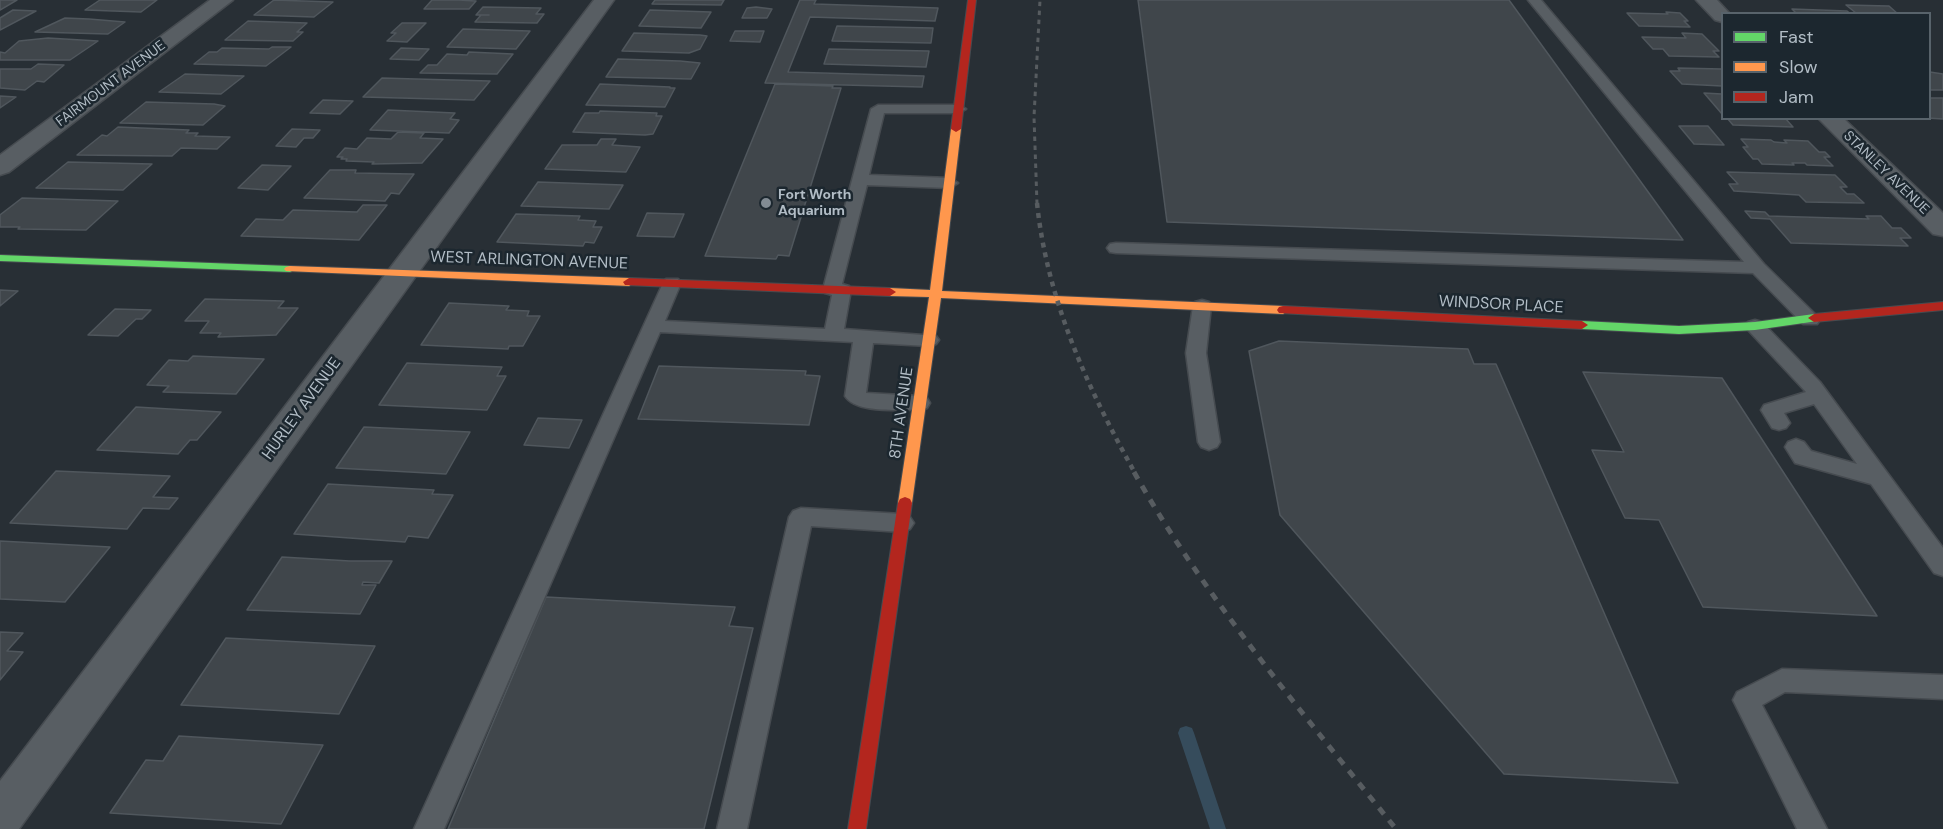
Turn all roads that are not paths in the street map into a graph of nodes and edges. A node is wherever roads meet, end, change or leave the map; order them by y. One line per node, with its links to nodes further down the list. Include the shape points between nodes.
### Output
1 (223, 0): 9 (street, FAIRMOUNT AVENUE)
2 (604, 0): 16 (street, HURLEY AVENUE)
3 (972, 0): 7 (street, 8TH AVENUE)
4 (1534, 0): 15 (lane)
5 (1706, 0): 6 (street)
6 (1721, 15)
7 (959, 109): 10 (lane, via 878,109); 11 (street, 8TH AVENUE)
8 (1831, 120): 12 (street, STANLEY AVENUE)
9 (0, 167)
10 (859, 180): 11 (lane); 18 (lane)
11 (950, 183): 19 (street, 8TH AVENUE)
12 (1943, 228)
13 (1116, 248): 15 (lane)
14 (0, 258): 16 (street, WEST ARLINGTON AVENUE)
15 (1758, 268): 23 (lane)
16 (403, 273): 17 (street, WEST ARLINGTON AVENUE); 38 (street, HURLEY AVENUE)
17 (672, 283): 18 (street, WEST ARLINGTON AVENUE); 24 (lane)
18 (837, 290): 19 (street, WEST ARLINGTON AVENUE); 26 (lane)
19 (936, 293): 20 (street, WEST ARLINGTON AVENUE); 28 (street, 8TH AVENUE)
20 (1056, 298): 21 (street, WINDSOR PLACE)
21 (1202, 306): 25 (street, WINDSOR PLACE, via 1679,330); 32 (lane, via 1197,354)
22 (1943, 306): 23 (street, WINDSOR PLACE, via 1847,313)
23 (1810, 320): 25 (street, WINDSOR PLACE)
24 (652, 326): 26 (lane); 39 (lane)
25 (1755, 326): 29 (lane)
26 (833, 336): 27 (lane)
27 (864, 337): 28 (lane); 30 (lane, via 855,396 863,400)
28 (929, 340): 30 (street, 8TH AVENUE)
29 (1819, 395): 31 (lane, via 1771,410); 34 (lane)
30 (920, 403): 35 (street, 8TH AVENUE)
31 (1779, 423)
32 (1209, 442)
33 (1796, 447): 34 (lane, via 1803,457)
34 (1879, 478): 36 (lane)
35 (902, 522): 40 (lane, via 801,517); 41 (street, 8TH AVENUE)
36 (1943, 566)
37 (1943, 687): 42 (lane, via 1782,680 1746,700)
38 (0, 818)
39 (429, 829)
40 (732, 829)
41 (857, 829)
42 (1812, 829)

